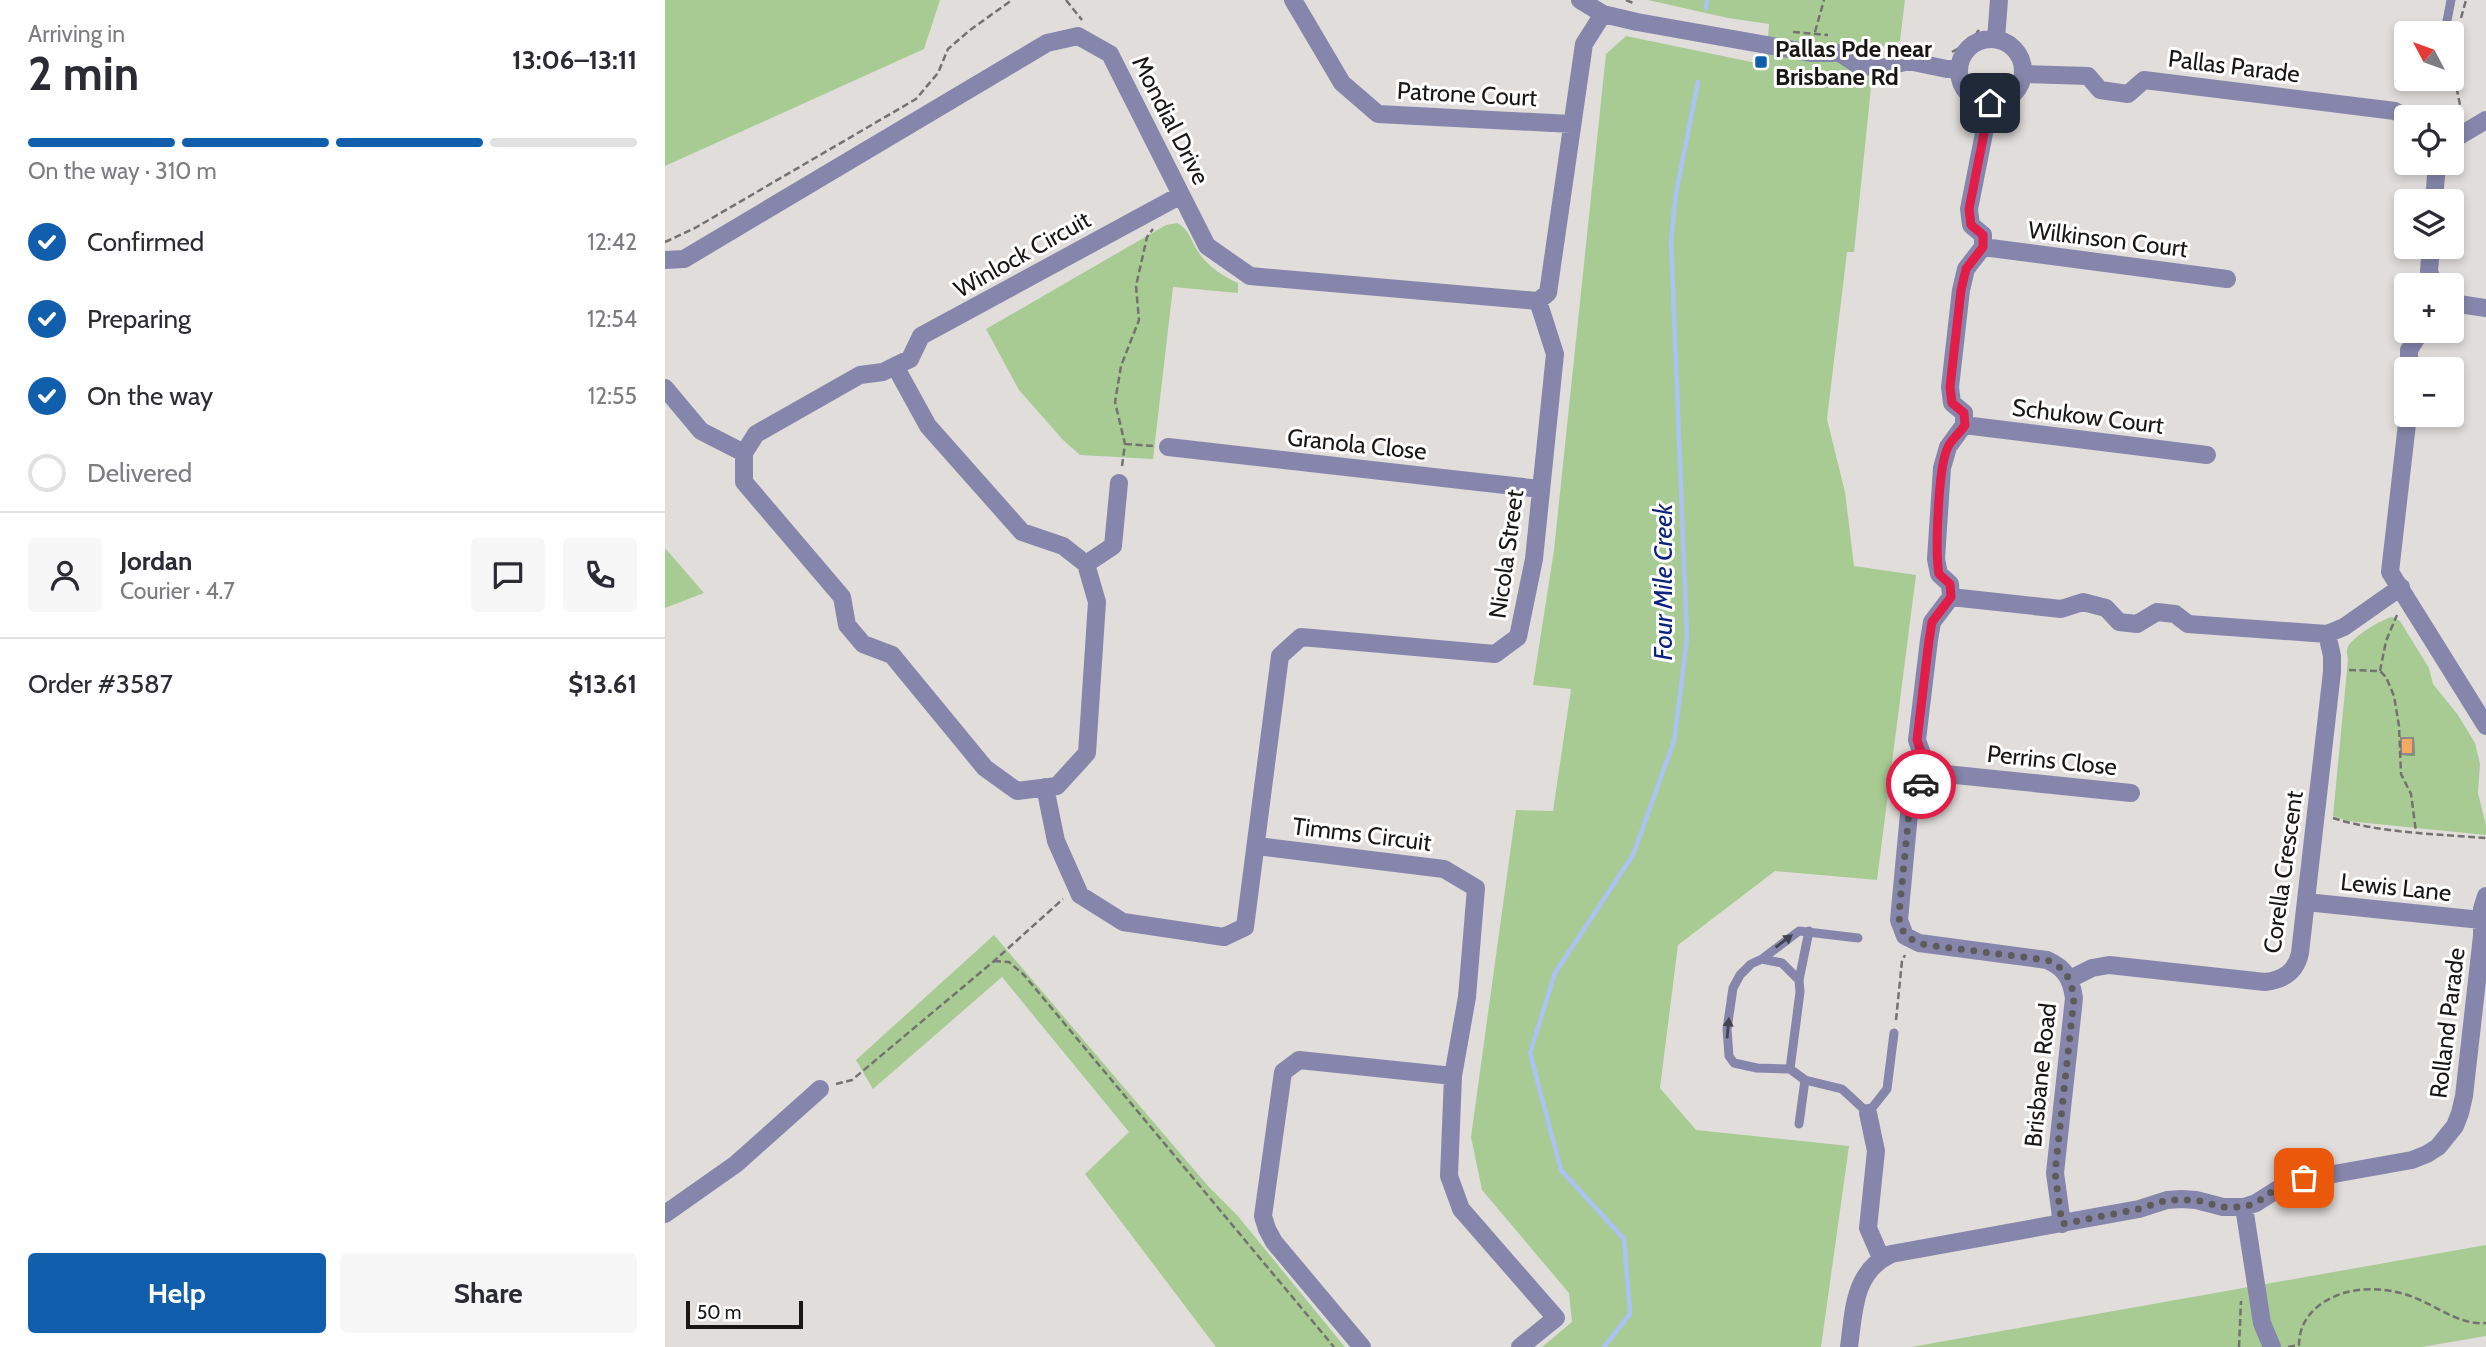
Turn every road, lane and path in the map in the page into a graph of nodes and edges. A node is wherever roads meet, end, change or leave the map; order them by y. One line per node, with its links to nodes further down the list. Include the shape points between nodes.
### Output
1 (1012, 0): 30 (path, via 948,49 938,73 916,99)
2 (1066, 0): 16 (path, via 1083,21)
3 (1293, 0): 26 (street, Patrone Court, via 1342,83 1378,114)
4 (1580, 0): 11 (street)
5 (1626, 0): 10 (path)
6 (1824, 0): 14 (path)
7 (1999, 0): 15 (street)
8 (2451, 0): 12 (lane)
9 (2466, 0): 23 (path, via 2458,31 2455,80)
10 (1639, 6)
11 (1603, 14): 19 (street); 26 (street, via 1584,44)
12 (2447, 21)
13 (1788, 31): 14 (path)
14 (1815, 33): 17 (path); 19 (path)
15 (1996, 35): 18 (path, via 1980,29 1967,44); 20 (street, via 1966,49); 21 (street, via 2019,55)
16 (1078, 36): 28 (street, Mondial Drive, via 1110,54); 32 (street, via 1047,43 684,259)
17 (1836, 36)
18 (1944, 52)
19 (1811, 53): 20 (street, via 1840,53 1870,67 1908,61)
20 (1958, 69): 22 (street, via 1963,89)
21 (2023, 74): 22 (street, via 2016,92); 24 (street, Pallas Parade, via 2088,76 2100,90 2127,94 2144,80)
22 (1990, 103): 31 (street, via 1969,209 1971,225 1983,235)
23 (2460, 105)
24 (2394, 111)
25 (2486, 120): 27 (street)
26 (1571, 124): 35 (street, via 1548,293)
27 (2464, 132)
28 (1181, 195): 35 (street, Mondial Drive, via 1207,246 1250,276); 37 (street, Winlock Circuit, via 921,337 910,359)
29 (1156, 226): 41 (path, via 1147,237 1136,286 1139,320 1121,366 1115,402)
30 (665, 242)
31 (1983, 247): 33 (street, Wilkinson Court); 39 (street, via 1966,269 1950,387 1952,403 1964,413)
32 (665, 260)
33 (2227, 279)
34 (2464, 299): 36 (street)
35 (1538, 301): 46 (street, Nicola Street, via 1555,354)
36 (2486, 308)
37 (895, 366): 43 (street, via 860,375 756,434); 47 (street, via 928,426 1022,532 1063,546)
38 (665, 388): 43 (street, via 701,431)
39 (1965, 425): 44 (street, Schukow Court); 49 (street, via 1948,447 1942,468 1936,559 1939,574 1950,584)
40 (2406, 427): 48 (street, via 2390,572)
41 (1125, 444): 42 (path); 45 (path)
42 (1168, 447): 46 (street, Granola Close)
43 (744, 453): 56 (street, via 744,482 842,597 847,625 863,644 892,655 985,768 1017,791)
44 (2207, 455)
45 (1119, 483): 47 (street, via 1113,546)
46 (1540, 489): 61 (street, Nicola Street, via 1534,559 1518,637 1495,654 1301,637 1280,656)
47 (1086, 564): 56 (street, via 1097,602 1087,754 1057,786)
48 (2401, 587): 51 (street); 54 (street)
49 (1951, 597): 51 (street, via 2061,609 2083,602 2106,608 2119,622 2137,624 2157,612 2175,614 2187,624); 55 (street, via 1932,622 1929,640 1917,740)
50 (2397, 615): 53 (path)
51 (2327, 634): 58 (street, Corella Crescent, via 2332,672)
52 (2345, 670): 53 (path)
53 (2380, 671): 59 (path, via 2394,696 2401,774 2413,801)
54 (2486, 726)
55 (1926, 772): 57 (street, Perrins Close); 71 (street, Brisbane Road, via 1910,803 1899,914 1905,936 1927,945 2047,960 2059,965)
56 (1045, 788): 62 (street, via 1056,841)
57 (2130, 793)
58 (2316, 816): 59 (path); 64 (street, Corella Crescent)
59 (2416, 832): 60 (path)
60 (2486, 838)
61 (1257, 846): 62 (street, Nicola Street, via 1245,927 1223,937 1123,922 1080,895); 75 (street, Timms Circuit, via 1444,869 1476,888 1468,997)
62 (1076, 886): 70 (path)
63 (2486, 896): 65 (street, Rolland Parade)
64 (2307, 902): 65 (street, Lewis Lane); 71 (street, Corella Crescent, via 2299,961 2276,981 2109,965)
65 (2481, 920): 80 (street, Rolland Parade, via 2464,1096 2447,1138 2412,1160 2288,1182)
66 (1809, 931): 67 (lane); 69 (lane, one-way to 66, via 1791,935); 72 (lane)
67 (1858, 938)
68 (1909, 948): 73 (path, via 1902,961)
69 (1762, 959): 72 (lane, via 1782,963); 74 (lane, one-way to 69, via 1734,1063 1729,1056 1727,1029 1733,988 1740,975)
70 (994, 961): 77 (path, via 852,1080); 85 (path, via 1009,962 1024,975)
71 (2070, 979): 82 (street, Brisbane Road, via 2074,998 2055,1173)
72 (1799, 980): 74 (lane)
73 (1894, 1033): 78 (lane, via 1887,1089)
74 (1790, 1069): 76 (lane)
75 (1453, 1076): 86 (street, via 1299,1060 1283,1072 1263,1216 1267,1230); 87 (street, Timms Circuit, via 1449,1176 1461,1209 1556,1318)
76 (1805, 1080): 78 (lane, via 1842,1089); 79 (lane)
77 (820, 1088): 81 (street, via 736,1164)
78 (1868, 1113): 83 (street, via 1876,1152 1868,1228)
79 (1799, 1124)
80 (2244, 1207): 82 (street, via 2167,1200); 89 (street, via 2262,1323)
81 (665, 1214)
82 (2062, 1224): 83 (street)
83 (1881, 1258): 88 (street, via 1858,1287)
84 (2486, 1324): 90 (path, via 2462,1321 2406,1294 2357,1290 2314,1309 2302,1327 2299,1345)
85 (1334, 1347)
86 (1362, 1347)
87 (1520, 1347)
88 (1849, 1347)
89 (2272, 1347)
90 (2285, 1347)

